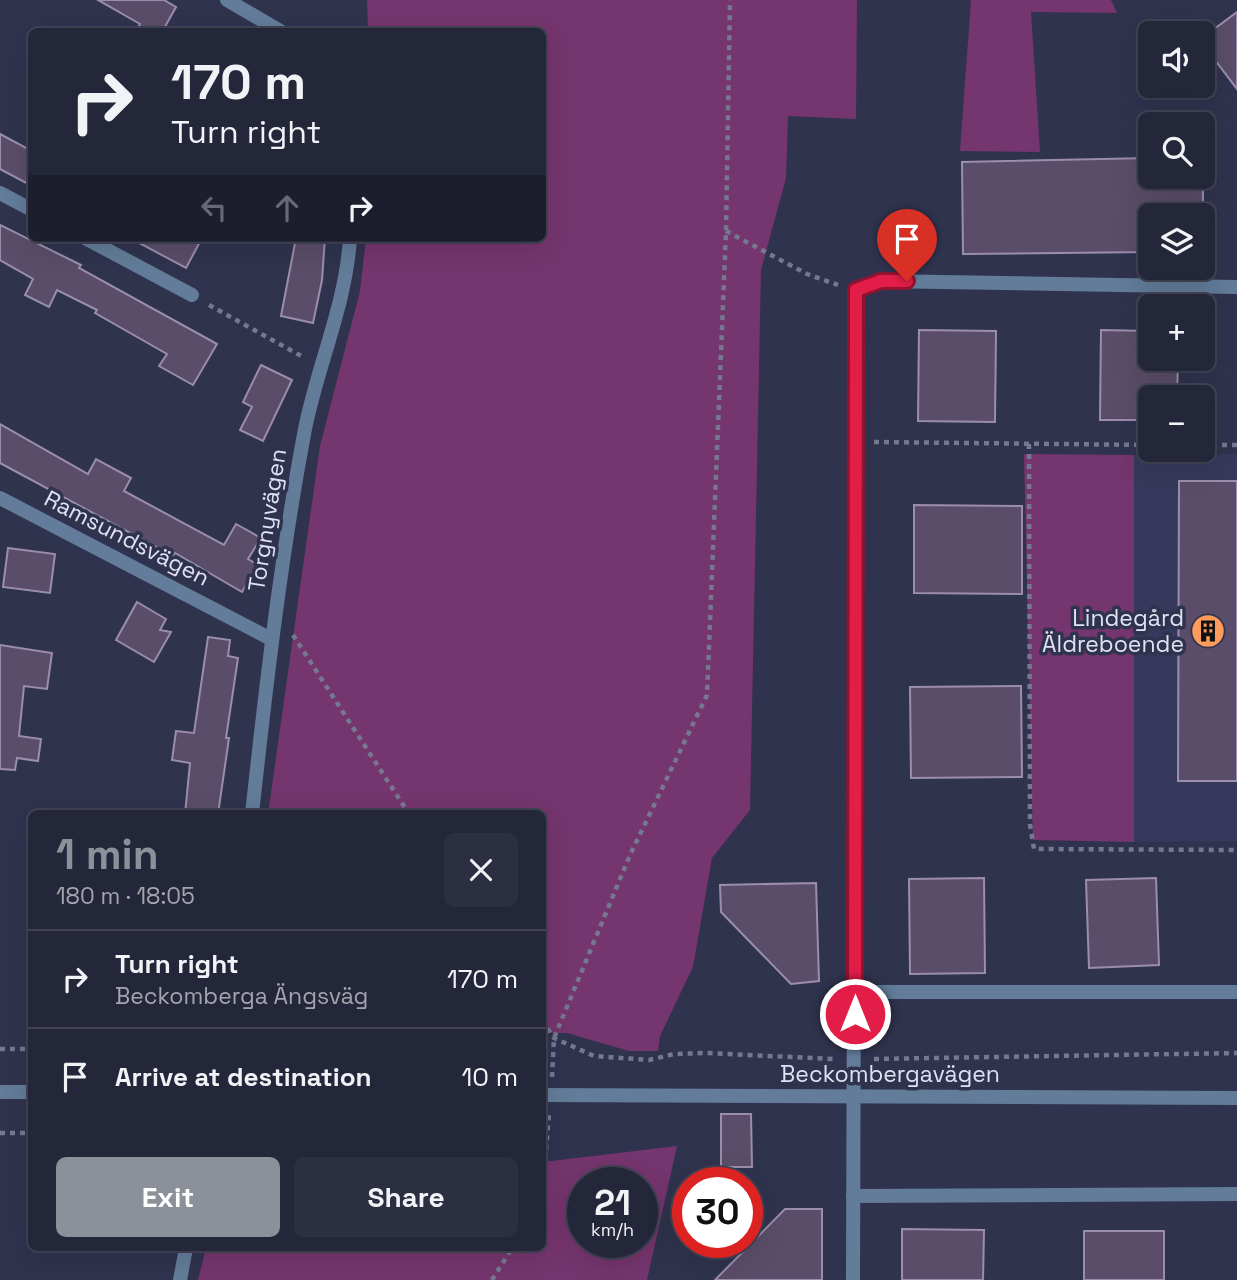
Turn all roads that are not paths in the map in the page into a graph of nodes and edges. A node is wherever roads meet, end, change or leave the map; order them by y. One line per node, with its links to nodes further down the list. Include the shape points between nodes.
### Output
1 (227, 0): 2 (street)
2 (275, 28)
3 (0, 193): 4 (street)
4 (28, 208)
5 (93, 242): 8 (street)
6 (350, 242): 10 (street, Torgnyvägen, via 347,276 306,427)
7 (1237, 287): 12 (street, via 881,281 856,290)
8 (192, 295)
9 (0, 498): 10 (street, Ramsundsvägen)
10 (271, 639): 11 (street, Torgnyvägen)
11 (251, 810)
12 (855, 992): 13 (street); 17 (street)
13 (1237, 992)
14 (0, 1092): 15 (street)
15 (28, 1092)
16 (547, 1095): 17 (street, Beckombergavägen)
17 (855, 1097): 18 (street, Beckombergavägen); 20 (street)
18 (1237, 1098)
19 (1237, 1194): 20 (street)
20 (853, 1196): 23 (street)
21 (185, 1251): 22 (street)
22 (180, 1280)
23 (853, 1280)

